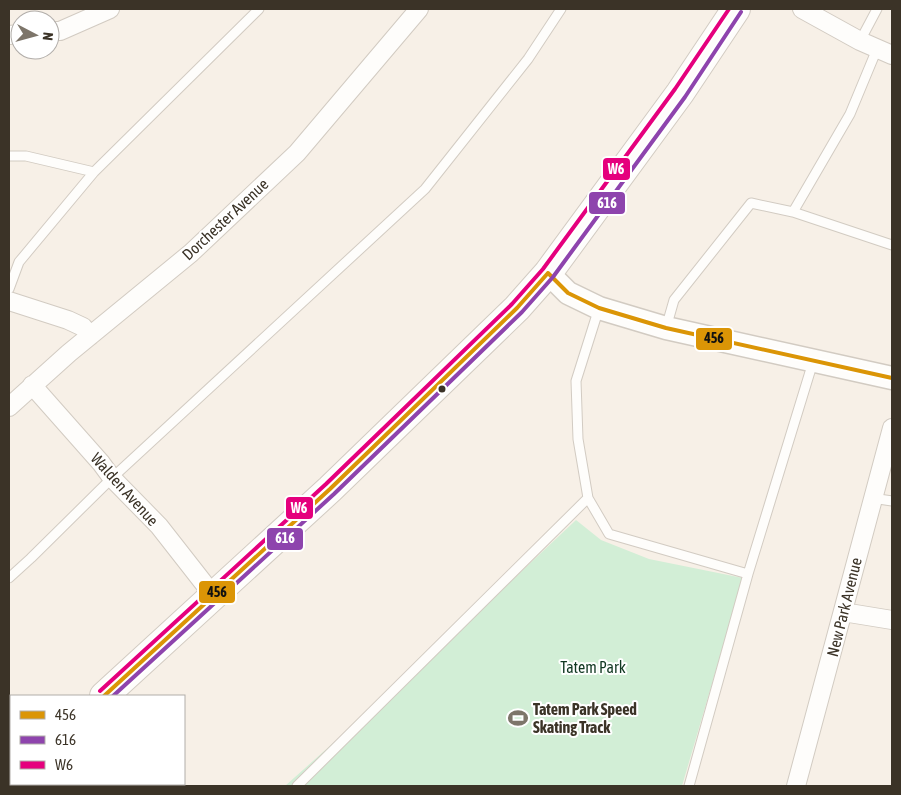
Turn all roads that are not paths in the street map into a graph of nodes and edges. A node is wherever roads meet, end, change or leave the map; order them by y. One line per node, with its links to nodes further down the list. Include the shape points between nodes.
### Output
1 (110, 9): 8 (street)
2 (259, 9): 12 (lane)
3 (419, 9): 20 (street, Dorchester Avenue, via 297,153 190,253)
4 (561, 9): 26 (lane, via 528,59 425,189)
5 (736, 9): 15 (main road, via 680,93)
6 (802, 9): 9 (street)
7 (877, 9): 9 (lane)
8 (60, 30)
9 (860, 41): 10 (street)
10 (884, 52): 13 (lane)
11 (9, 156): 12 (lane, via 26,156)
12 (94, 172): 16 (lane, via 19,262)
13 (793, 212): 14 (lane); 19 (lane, via 750,203 674,300)
14 (892, 245)
15 (548, 273): 18 (street, via 568,293); 32 (main road, via 517,308 330,489)
16 (9, 289)
17 (9, 301): 20 (street, via 68,320 83,327)
18 (599, 308): 19 (street); 27 (lane, via 576,381 578,439)
19 (666, 328): 21 (street)
20 (90, 336): 23 (street, Dorchester Avenue)
21 (813, 362): 22 (street); 30 (lane)
22 (892, 378)
23 (32, 385): 24 (street, Dorchester Avenue); 26 (street, Walden Avenue)
24 (9, 407)
25 (892, 428): 28 (street, New Park Avenue)
26 (112, 478): 31 (lane); 32 (street, Walden Avenue, via 159,526)
27 (588, 498): 30 (lane, via 609,534); 36 (lane)
28 (872, 498): 29 (lane); 33 (street, New Park Avenue)
29 (892, 501)
30 (748, 574): 37 (lane)
31 (9, 578)
32 (213, 595): 35 (main road)
33 (843, 612): 34 (street); 38 (street, New Park Avenue)
34 (892, 620)
35 (105, 695)
36 (297, 786)
37 (689, 786)
38 (796, 786)

